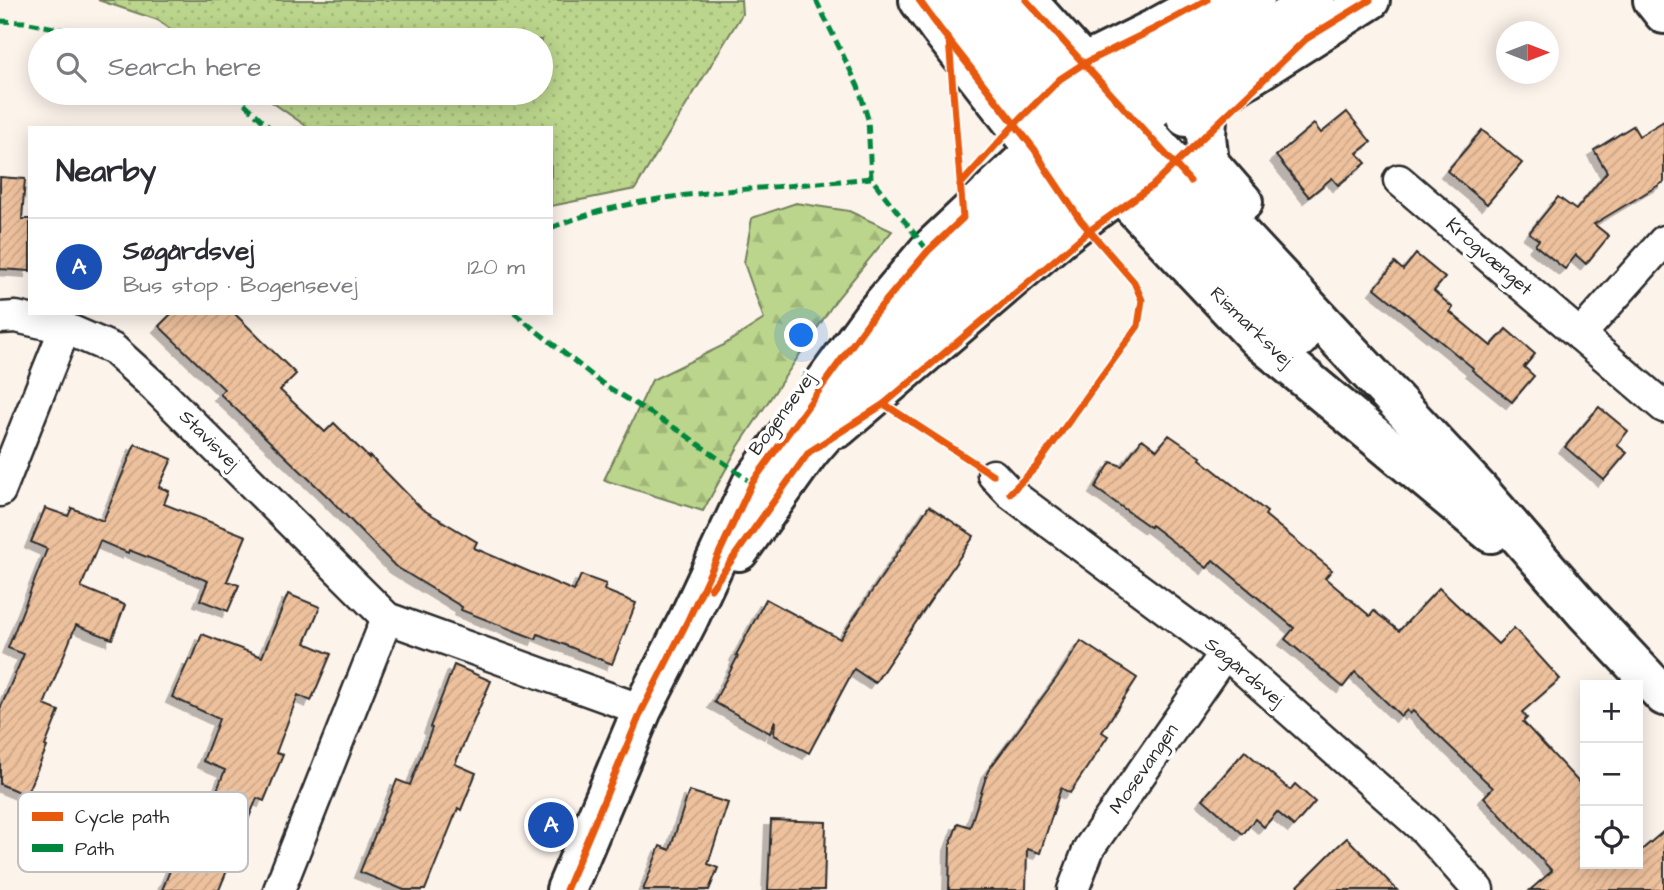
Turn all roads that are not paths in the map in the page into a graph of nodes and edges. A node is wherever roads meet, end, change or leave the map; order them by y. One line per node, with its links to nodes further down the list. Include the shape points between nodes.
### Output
1 (919, 0): 13 (main road, via 940,29)
2 (955, 0): 13 (main road, Rismarksvej, via 1020,82)
3 (987, 0): 13 (main road)
4 (1026, 0): 11 (main road, Rismarksvej)
5 (1207, 0): 11 (main road)
6 (1255, 0): 13 (main road, Bogensevej, via 1173,50)
7 (1315, 0): 13 (main road)
8 (1370, 0): 12 (main road, Bogensevej)
9 (1653, 0): 10 (main road)
10 (1664, 14)
11 (1083, 64): 13 (main road, Rismarksvej)
12 (1208, 102): 13 (main road, Bogensevej); 22 (main road, via 1209,163 1406,388)
13 (1103, 139): 20 (main road, via 1046,169 942,264 880,340); 20 (main road, via 1061,237); 22 (main road, Rismarksvej); 24 (main road, Rismarksvej, via 1258,339); 26 (main road, Bogensevej, via 928,251 873,316 752,483)
14 (1399, 180): 18 (street, Krogvænget)
15 (1664, 241): 18 (street)
16 (0, 318): 17 (street, Stavisvej)
17 (65, 328): 23 (street); 25 (street, Stavisvej, via 114,349)
18 (1580, 335): 19 (street, Krogvænget)
19 (1664, 407)
20 (809, 452): 26 (main road, Bogensevej)
21 (993, 475): 27 (street, Søgårdsvej, via 1010,493)
22 (1478, 489): 24 (main road, Rismarksvej)
23 (0, 491)
24 (1586, 613): 28 (main road, Rismarksvej)
25 (387, 618): 29 (street, Stavisvej); 30 (street)
26 (688, 620): 29 (main road, Bogensevej)
27 (1225, 653): 32 (street, Mosevangen, via 1089,848); 33 (street, Søgårdsvej, via 1425,830)
28 (1664, 696)
29 (642, 710): 31 (main road, Bogensevej)
30 (279, 890)
31 (566, 890)
32 (1073, 890)
33 (1478, 890)

